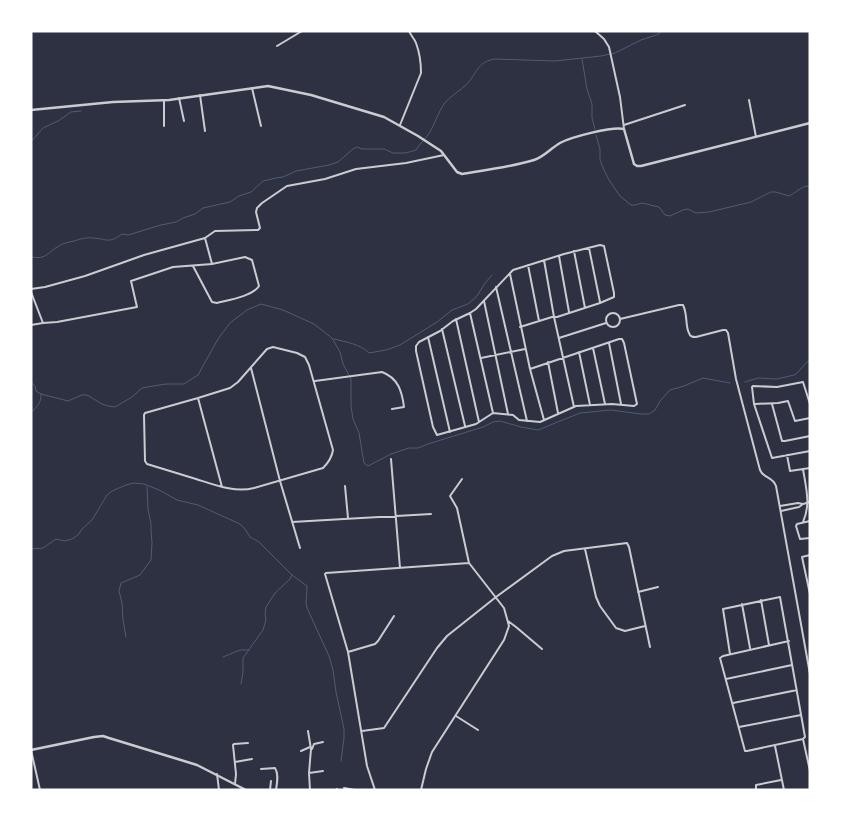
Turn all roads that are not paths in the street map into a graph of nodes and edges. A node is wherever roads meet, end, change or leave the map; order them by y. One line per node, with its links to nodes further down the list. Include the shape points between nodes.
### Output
1 (302, 31): 4 (street)
2 (409, 31): 14 (street, via 416,41 421,73)
3 (595, 31): 15 (street, via 610,51)
4 (277, 46)
5 (252, 88): 6 (street); 14 (street, via 268,86 311,95); 17 (street)
6 (200, 95): 7 (street); 19 (street)
7 (179, 98): 8 (street); 12 (street)
8 (164, 100): 11 (street); 16 (street)
9 (749, 100): 20 (street)
10 (685, 105): 15 (street)
11 (31, 110)
12 (184, 121)
13 (810, 124): 20 (street)
14 (400, 125): 21 (street)
15 (624, 125): 18 (street)
16 (164, 126)
17 (261, 126)
18 (624, 129): 20 (street, via 637,166); 21 (street, via 568,139 536,159 462,174)
19 (205, 131)
20 (756, 137)
21 (444, 155): 22 (street, via 356,169 287,186 257,208 258,230 215,231)
22 (205, 238): 27 (street); 32 (street)
23 (589, 248): 24 (street); 34 (street); 34 (street, via 600,245 606,250 614,297)
24 (574, 251): 25 (street); 35 (street)
25 (558, 256): 26 (street); 37 (street)
26 (544, 260): 28 (street); 38 (street)
27 (212, 264): 29 (street); 29 (street, via 248,258 252,260 260,286 252,293 212,302)
28 (528, 265): 30 (street); 41 (street)
29 (193, 266): 43 (street, via 173,268 131,281 137,307)
30 (510, 273): 31 (street); 45 (street)
31 (496, 287): 33 (street); 52 (street)
32 (31, 290): 43 (street)
33 (484, 301): 36 (street); 54 (street)
34 (600, 303): 35 (street)
35 (585, 308): 37 (street)
36 (470, 313): 39 (street); 56 (street)
37 (570, 313): 38 (street)
38 (554, 317): 41 (street); 48 (street)
39 (456, 319): 46 (street); 75 (street)
40 (620, 319): 42 (street, via 614,328); 42 (street, via 611,313); 93 (street, via 683,305 692,336 726,330 760,470 775,483)
41 (539, 321): 45 (street)
42 (606, 323): 48 (street)
43 (43, 324): 44 (street)
44 (31, 325)
45 (520, 327): 51 (street)
46 (442, 329): 47 (street); 77 (street)
47 (428, 337): 78 (street); 78 (street, via 419,342 416,351 433,427 439,435)
48 (559, 338): 55 (street)
49 (608, 343): 50 (street); 67 (street); 67 (street, via 619,339 624,343 637,404)
50 (593, 348): 53 (street); 62 (street)
51 (525, 349): 52 (street); 59 (street)
52 (510, 352): 54 (street); 76 (street)
53 (579, 352): 55 (street); 66 (street)
54 (495, 355): 56 (street); 72 (street)
55 (563, 357): 57 (street); 68 (street)
56 (480, 358): 70 (street)
57 (548, 362): 59 (street); 71 (street)
58 (251, 368): 60 (street, via 267,349 274,347 305,357); 61 (street, via 230,388); 86 (street)
59 (530, 369): 74 (street)
60 (314, 381): 69 (street, via 382,372 389,375 402,391 404,407); 86 (street, via 332,455 323,468)
61 (198, 398): 90 (street); 90 (street, via 145,413 145,461)
62 (606, 404): 66 (street); 67 (street)
63 (754, 404): 64 (street); 65 (street, via 752,386 777,387 801,381); 81 (street, via 771,456)
64 (772, 404): 73 (street, via 788,401 795,421); 79 (street, via 782,441)
65 (810, 404)
66 (590, 405): 68 (street)
67 (621, 405)
68 (574, 407): 71 (street)
69 (392, 409)
70 (493, 413): 72 (street); 75 (street)
71 (558, 413): 74 (street)
72 (508, 415): 76 (street)
73 (810, 418)
74 (544, 420): 76 (street)
75 (479, 422): 77 (street)
76 (527, 422)
77 (465, 427): 78 (street)
78 (450, 432)
79 (810, 436)
80 (810, 451): 81 (street)
81 (787, 456): 84 (street, via 790,471)
82 (391, 459): 96 (street)
83 (810, 468): 84 (street)
84 (803, 469): 89 (street)
85 (462, 479): 105 (street, via 450,496 457,508)
86 (280, 481): 90 (street, via 247,490); 99 (street)
87 (810, 485): 89 (street)
88 (345, 486): 97 (street)
89 (806, 486): 91 (street)
90 (222, 487)
91 (809, 502): 92 (street); 100 (street)
92 (803, 504): 93 (street); 94 (street)
93 (780, 506): 94 (street)
94 (780, 511): 126 (street)
95 (431, 514): 96 (street)
96 (396, 516): 97 (street); 106 (street)
97 (348, 519): 99 (street)
98 (810, 521): 100 (street)
99 (292, 522): 102 (street)
100 (803, 522): 101 (street, via 796,526 799,538)
101 (810, 538)
102 (300, 548)
103 (584, 548): 110 (street, via 627,543); 112 (street, via 552,556); 117 (street, via 596,597 616,628 625,631)
104 (810, 555): 108 (street, via 802,556)
105 (469, 563): 106 (street); 112 (street)
106 (400, 568): 123 (street, via 325,574)
107 (810, 573): 108 (street)
108 (806, 574): 111 (street)
109 (658, 587): 110 (street)
110 (638, 592): 117 (street)
111 (810, 592)
112 (496, 597): 116 (street); 135 (street, via 447,636 384,728)
113 (761, 600): 114 (street); 118 (street, via 780,597); 119 (street)
114 (742, 604): 122 (street); 124 (street, via 722,610)
115 (394, 616): 123 (street, via 375,644)
116 (508, 621): 121 (street); 131 (street, via 504,640)
117 (645, 626): 120 (street)
118 (789, 641): 119 (street); 125 (street)
119 (769, 646): 122 (street)
120 (650, 647)
121 (542, 649)
122 (750, 650): 124 (street)
123 (348, 652): 135 (street)
124 (730, 654): 127 (street, via 720,658)
125 (792, 665): 127 (street); 128 (street)
126 (810, 674)
127 (726, 679): 129 (street)
128 (797, 690): 129 (street); 130 (street)
129 (732, 703): 132 (street)
130 (801, 715): 132 (street); 136 (street)
131 (456, 716): 133 (street); 162 (street, via 432,752)
132 (738, 728): 139 (street, via 746,751)
133 (478, 730)
134 (308, 731): 140 (street)
135 (362, 731): 161 (street, via 367,766)
136 (803, 738): 139 (street); 147 (street)
137 (324, 742): 140 (street)
138 (248, 743): 144 (street, via 233,745)
139 (775, 745): 150 (street)
140 (311, 748): 142 (street); 148 (street)
141 (31, 750): 149 (street, via 103,736); 154 (street)
142 (301, 751)
143 (252, 759): 144 (street)
144 (235, 762): 152 (street)
145 (261, 769): 158 (street, via 276,768)
146 (323, 771): 148 (street)
147 (810, 771)
148 (309, 773): 159 (street)
149 (217, 774): 152 (street); 155 (street)
150 (782, 779): 163 (street, via 757,785); 164 (street)
151 (271, 782): 157 (street)
152 (235, 784): 156 (street)
153 (344, 788): 160 (street)
154 (40, 790)
155 (219, 790)
156 (246, 790)
157 (270, 790)
158 (276, 790)
159 (310, 790)
160 (355, 790)
161 (375, 790)
162 (421, 790)
163 (756, 790)
164 (784, 790)

